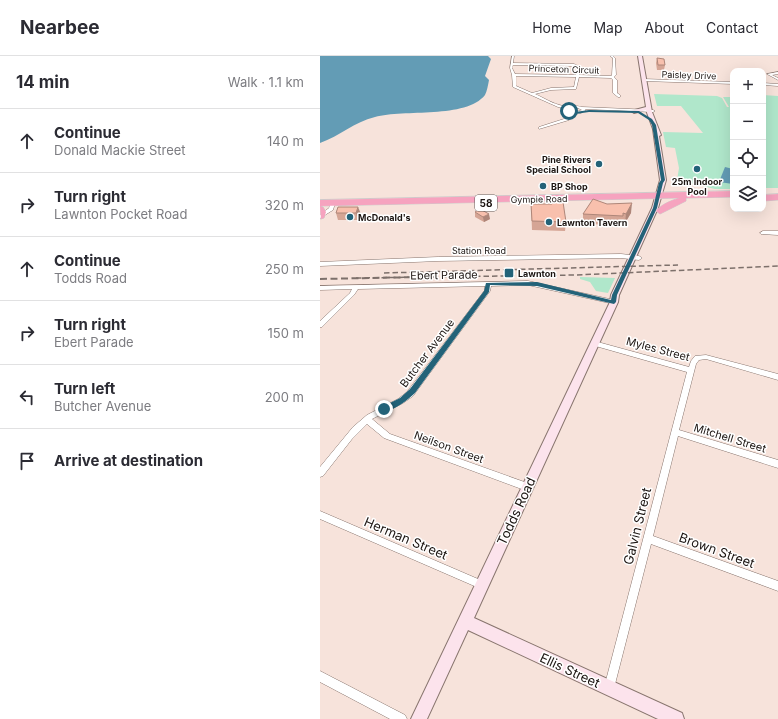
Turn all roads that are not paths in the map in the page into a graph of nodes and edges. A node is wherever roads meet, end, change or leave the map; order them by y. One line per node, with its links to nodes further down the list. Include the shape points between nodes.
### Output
1 (513, 56): 5 (street)
2 (612, 56): 9 (street, Princeton Circuit)
3 (640, 56): 11 (main road)
4 (644, 56): 11 (main road)
5 (511, 64): 7 (street, via 510,68); 8 (street, via 576,65 579,67)
6 (778, 73): 10 (street, via 769,74)
7 (514, 75): 8 (street, Princeton Circuit); 15 (street, via 514,86)
8 (578, 77): 9 (street, Princeton Circuit); 15 (street, via 575,88 550,89)
9 (612, 77): 16 (street)
10 (778, 79)
11 (646, 80): 12 (street, Paisley Drive); 20 (main road)
12 (730, 83)
13 (766, 84): 14 (street)
14 (778, 85)
15 (532, 94): 17 (street)
16 (619, 96)
17 (569, 108): 18 (street, via 577,107); 21 (street, via 570,112)
18 (583, 110): 19 (street); 21 (street)
19 (637, 111): 20 (main road); 22 (main road)
20 (650, 111): 22 (main road); 24 (main road, Todds Road)
21 (575, 113): 23 (street, via 568,119)
22 (651, 120): 24 (main road)
23 (540, 128)
24 (654, 128): 25 (main road, Todds Road)
25 (663, 184): 29 (highway); 31 (highway); 34 (main road, Todds Road)
26 (778, 193): 28 (highway)
27 (730, 194): 29 (highway, Gympie Road / 58)
28 (766, 194)
29 (684, 197): 32 (highway, Gympie Road / 58); 34 (highway, Gympie Road / 58); 34 (highway, via 668,205)
30 (778, 197): 33 (highway)
31 (639, 198): 34 (highway, Gympie Road / 58); 34 (highway, via 650,204); 36 (highway, Gympie Road / 58)
32 (730, 198)
33 (766, 198)
34 (660, 202): 40 (main road, Todds Road)
35 (320, 203): 36 (highway, Gympie Road / 58)
36 (333, 205): 37 (highway, Gympie Road / 58)
37 (320, 213)
38 (763, 233): 39 (street)
39 (778, 233)
40 (636, 258): 41 (street, Station Road, via 445,259); 45 (main road, Todds Road, via 615,295)
41 (320, 264)
42 (488, 284): 43 (street, Ebert Parade); 45 (street, Ebert Parade, via 537,284); 50 (street, Butcher Avenue, via 487,291 410,394)
43 (356, 287): 44 (street, Ebert Parade); 46 (street)
44 (320, 288)
45 (614, 302): 47 (main road, Todds Road)
46 (320, 325)
47 (594, 343): 48 (street, Myles Street); 54 (main road, Todds Road)
48 (691, 370): 49 (street, Myles Street, via 695,360 702,357); 51 (street, Galvin Street)
49 (778, 377)
50 (367, 419): 53 (street, Butcher Avenue); 54 (street, Neilson Street, via 387,436)
51 (675, 432): 52 (street, Mitchell Street); 56 (street, Galvin Street)
52 (778, 464)
53 (320, 473)
54 (527, 487): 57 (main road, Todds Road)
55 (320, 515): 57 (street, Herman Street)
56 (647, 538): 58 (street, Brown Street); 61 (street, Galvin Street)
57 (482, 585): 59 (main road, Todds Road)
58 (778, 586)
59 (465, 621): 61 (main road, Ellis Street); 63 (main road, Todds Road)
60 (320, 676): 62 (street)
61 (609, 688): 64 (main road, Ellis Street)
62 (401, 719)
63 (419, 719)
64 (676, 719)

